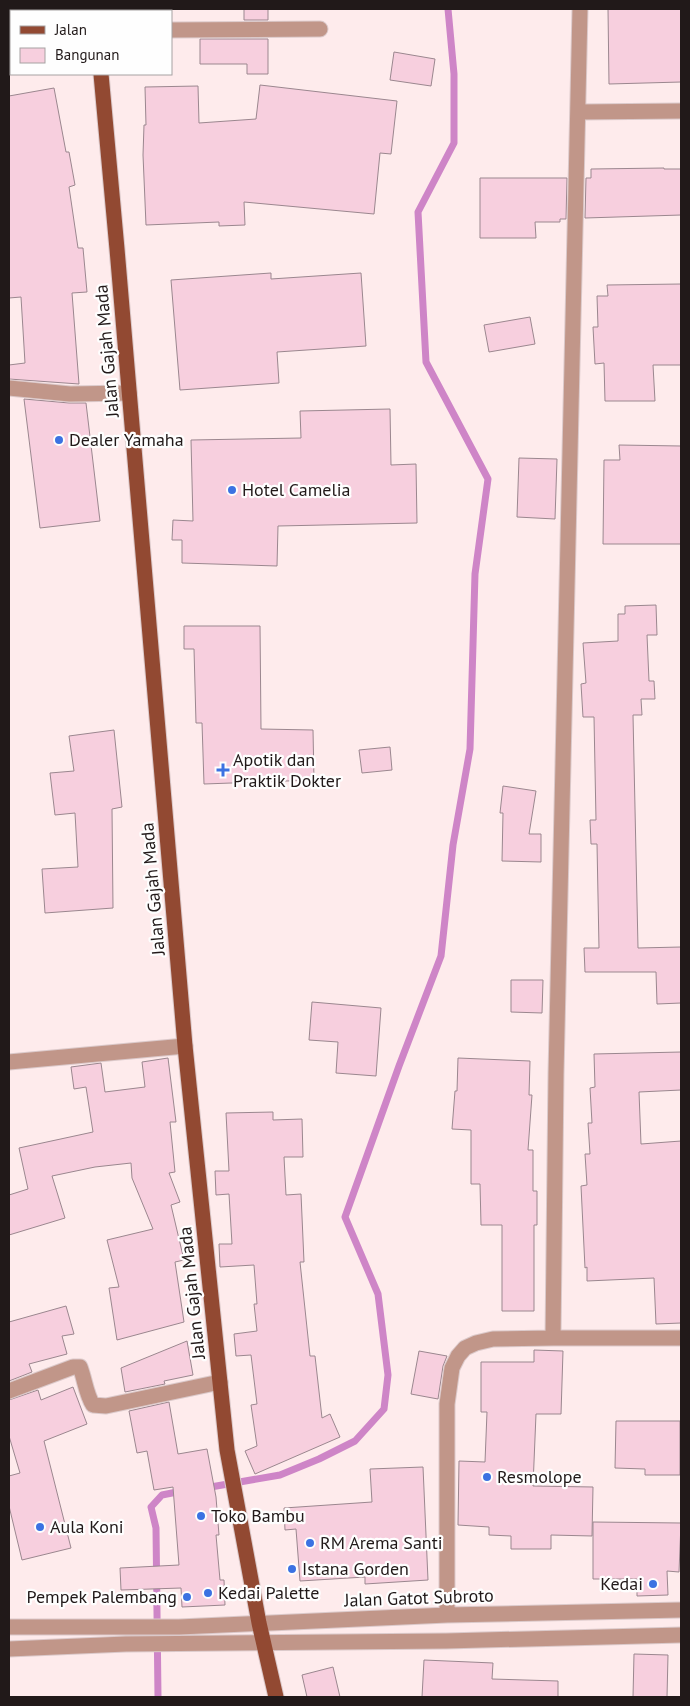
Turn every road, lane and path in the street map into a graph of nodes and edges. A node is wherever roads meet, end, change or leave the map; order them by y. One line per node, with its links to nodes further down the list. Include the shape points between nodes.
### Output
1 (580, 9): 6 (street)
2 (320, 29): 3 (street)
3 (172, 30)
4 (101, 75): 8 (main road, Jalan Gajah Mada)
5 (681, 111): 6 (street)
6 (578, 112): 11 (street, via 556,1074)
7 (9, 388): 8 (street, via 70,394)
8 (129, 394): 9 (main road, Jalan Gajah Mada)
9 (185, 1046): 10 (street); 13 (main road, Jalan Gajah Mada)
10 (9, 1062)
11 (554, 1338): 12 (street); 16 (street, via 494,1339 476,1343 465,1348 452,1368 447,1404)
12 (681, 1338)
13 (220, 1382): 14 (street, via 106,1406 93,1405 80,1367 73,1367); 17 (main road, Jalan Gajah Mada, via 227,1450)
14 (9, 1391)
15 (681, 1610): 16 (street, Jalan Gatot Subroto)
16 (447, 1615): 17 (street, Jalan Gatot Subroto)
17 (259, 1623): 18 (street, Jalan Gatot Subroto, via 179,1627); 20 (main road, Jalan Gajah Mada)
18 (9, 1627)
19 (681, 1635): 20 (street)
20 (264, 1643): 21 (street, via 126,1644); 22 (main road, Jalan Gajah Mada)
21 (9, 1650)
22 (276, 1697)

